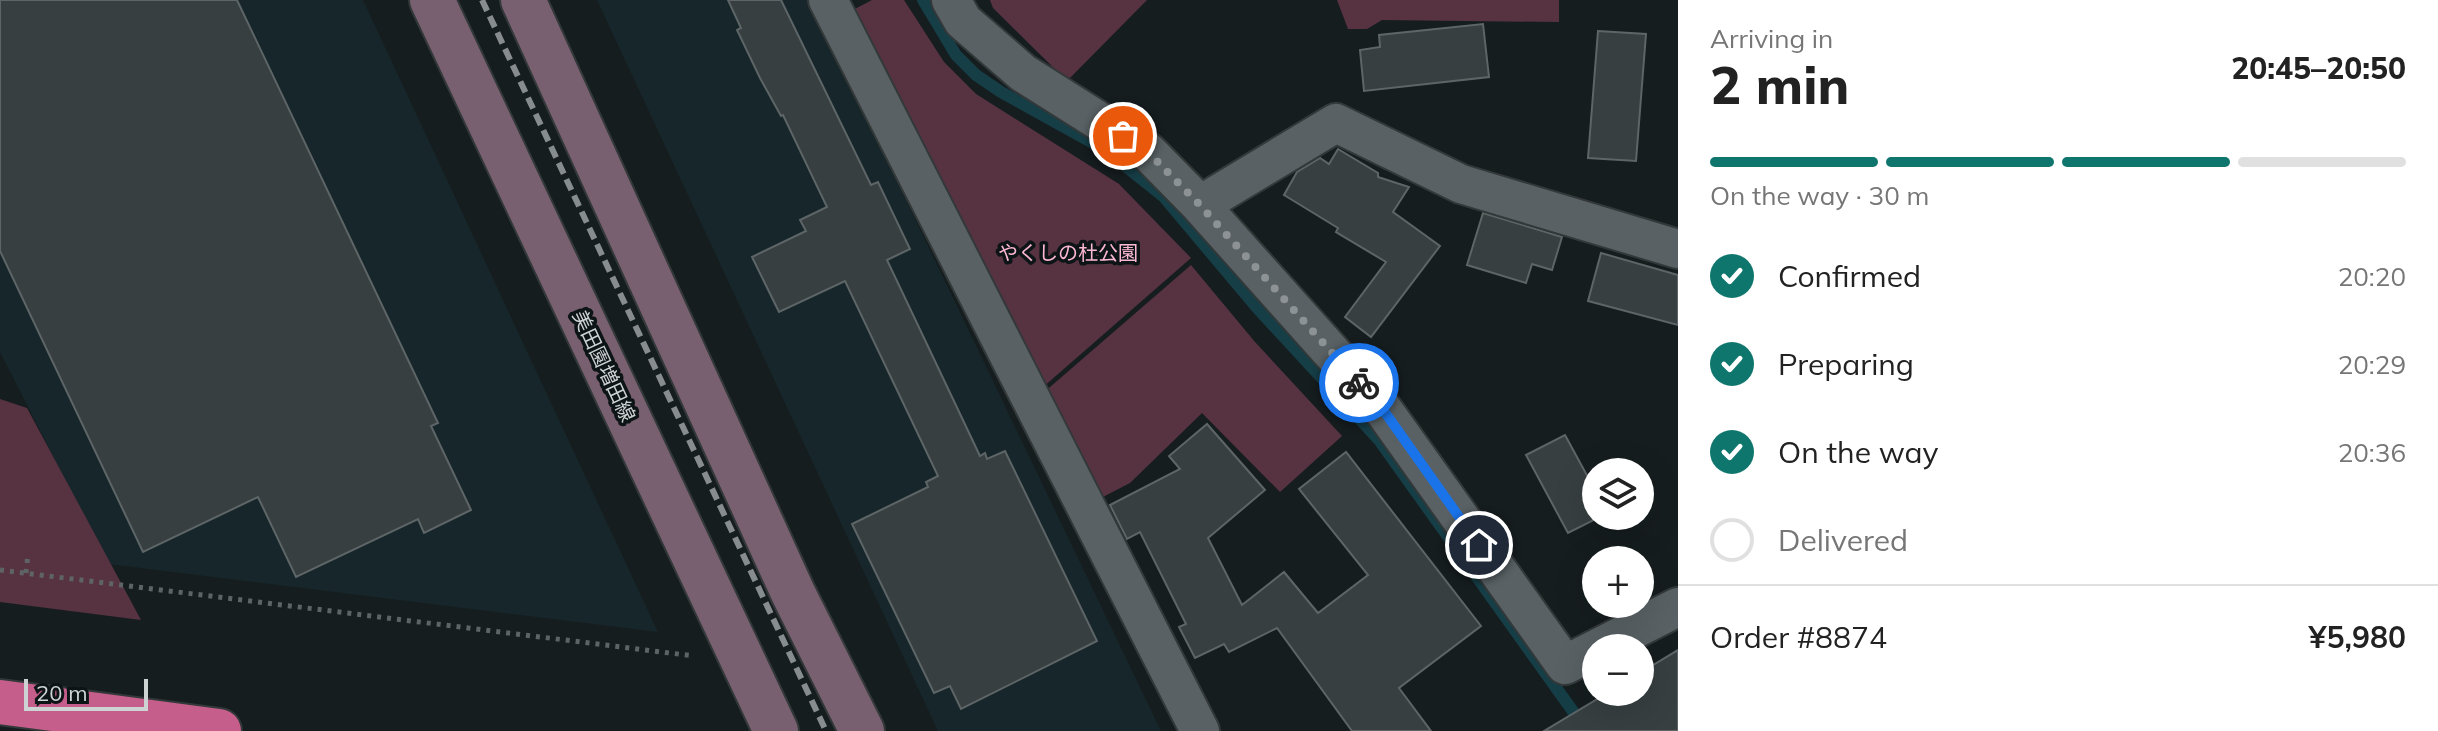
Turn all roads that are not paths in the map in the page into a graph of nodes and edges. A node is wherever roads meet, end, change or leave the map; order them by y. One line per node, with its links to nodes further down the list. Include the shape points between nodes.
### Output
1 (432, 0): 12 (main road, 美田園増田線)
2 (523, 0): 13 (main road, via 793,593)
3 (828, 0): 14 (street)
4 (951, 0): 5 (street, via 963,21 1023,73 1148,152)
5 (1200, 205): 6 (street, via 1336,123 1461,184); 9 (street, via 1384,411 1565,665)
6 (1678, 249)
7 (1678, 607): 8 (street)
8 (1625, 634)
9 (1582, 656)
10 (0, 702): 11 (highway)
11 (219, 731)
12 (776, 731)
13 (862, 731)
14 (1200, 731)

